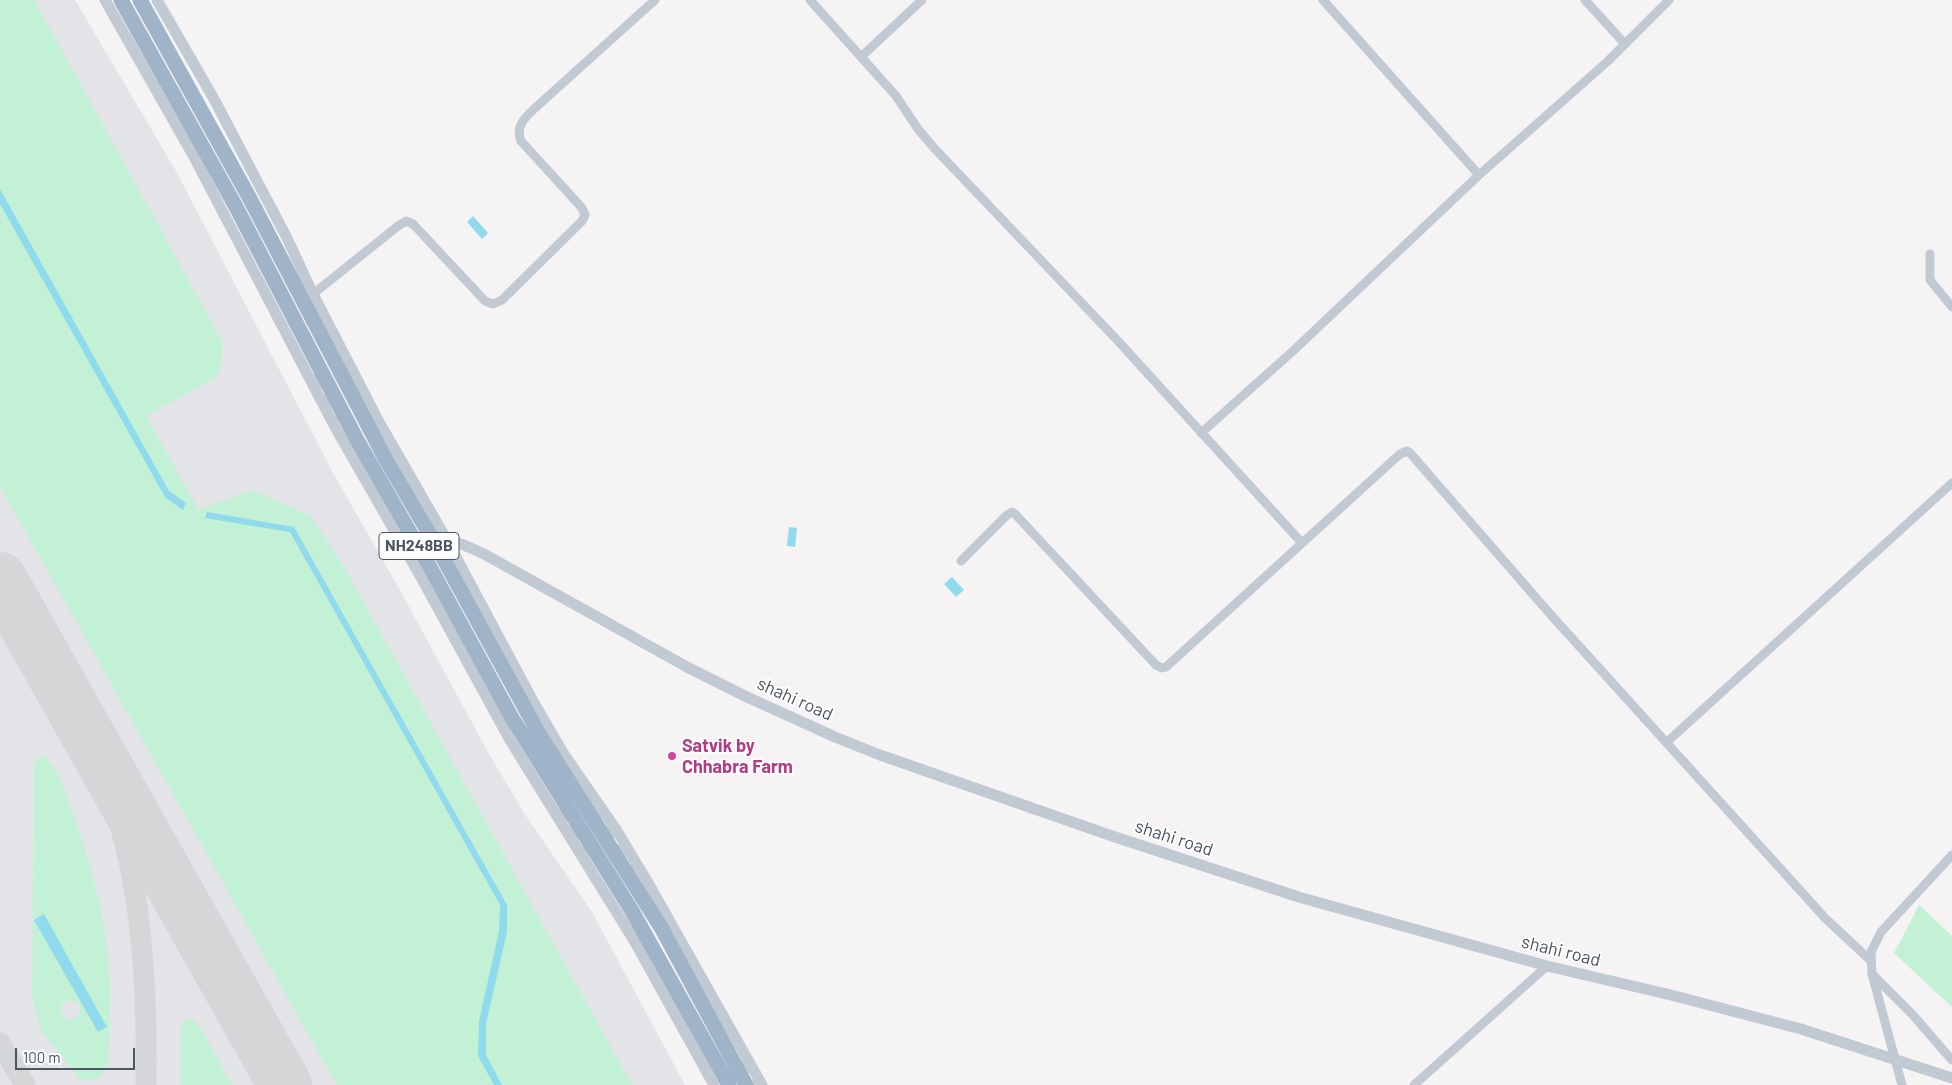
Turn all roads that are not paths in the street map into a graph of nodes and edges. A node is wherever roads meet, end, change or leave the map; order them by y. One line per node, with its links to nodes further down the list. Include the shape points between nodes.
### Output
1 (105, 0): 31 (street, via 194,155 335,427 502,727 634,942)
2 (121, 0): 21 (highway, NH248BB, via 235,205 357,440)
3 (140, 0): 20 (highway, NH248BB, via 249,196 385,458)
4 (157, 0): 15 (street, via 214,99)
5 (655, 0): 15 (street, via 521,123 521,141 586,215 502,300 493,304 485,301 413,224 406,221)
6 (810, 0): 12 (street)
7 (922, 0): 12 (street)
8 (1323, 0): 13 (street)
9 (1585, 0): 11 (street)
10 (1670, 0): 11 (street)
11 (1625, 44): 13 (street)
12 (862, 56): 17 (street, via 896,96 925,139)
13 (1479, 175): 17 (street, via 1293,351)
14 (1930, 254): 16 (street, via 1930,280)
15 (313, 294): 20 (street)
16 (1952, 307)
17 (1201, 432): 19 (street)
18 (1952, 483): 23 (street)
19 (1302, 543): 22 (street, via 1162,668 1012,512); 23 (street, via 1400,454 1410,453)
20 (443, 544): 21 (street); 26 (street, shahi road, via 454,542 484,554 686,667 880,754 1115,838 1302,898); 33 (highway, NH248BB, via 538,732 662,929); 34 (street, via 550,730 627,848)
21 (423, 554): 32 (highway, NH248BB, via 521,734 640,924)
22 (961, 561)
23 (1667, 742): 25 (street, via 1825,918)
24 (1952, 855): 25 (street, via 1881,932 1871,952)
25 (1871, 961): 27 (street)
26 (1547, 966): 28 (street, shahi road, via 1801,1028); 35 (street)
27 (1872, 974): 28 (street); 29 (street)
28 (1894, 1060): 30 (street, shahi road); 36 (street)
29 (1952, 1060)
30 (1952, 1078)
31 (714, 1085)
32 (729, 1085)
33 (746, 1085)
34 (762, 1085)
35 (1414, 1085)
36 (1902, 1085)

